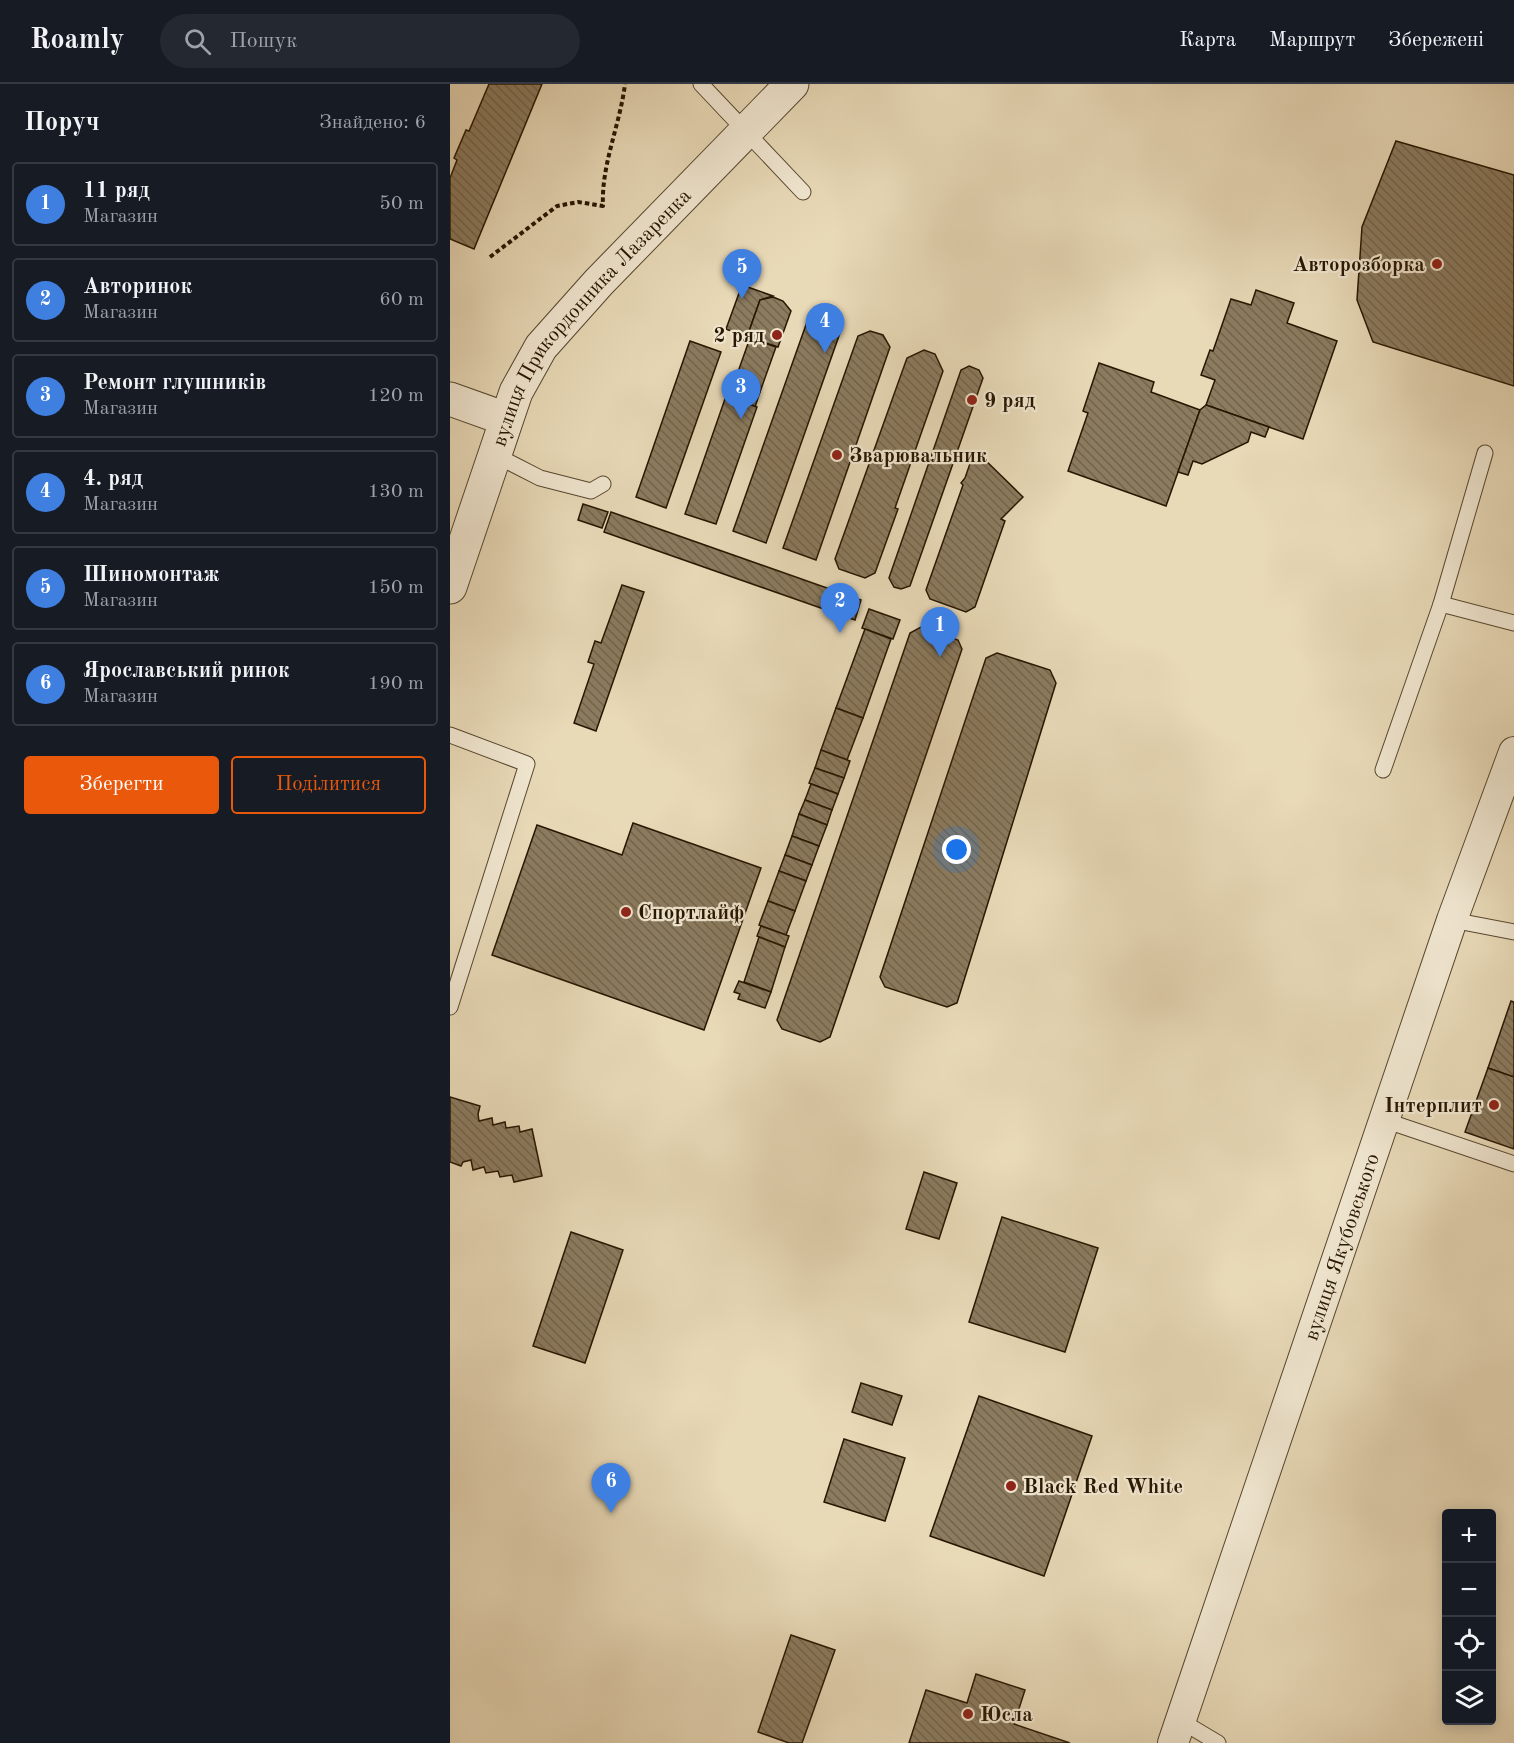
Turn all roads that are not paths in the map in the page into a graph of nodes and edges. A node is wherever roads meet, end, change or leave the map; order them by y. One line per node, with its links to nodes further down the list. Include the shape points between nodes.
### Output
1 (700, 84): 3 (lane)
2 (792, 84): 3 (street, вулиця Прикордонника Лазаренка)
3 (746, 132): 4 (lane); 6 (street, вулиця Прикордонника Лазаренка, via 541,347)
4 (804, 192)
5 (450, 399): 6 (street)
6 (506, 418): 8 (street, вулиця Прикордонника Лазаренка)
7 (1485, 453): 11 (lane)
8 (495, 455): 9 (lane, via 540,478 591,490); 10 (street, вулиця Прикордонника Лазаренка)
9 (603, 484)
10 (450, 587)
11 (1441, 604): 12 (lane); 15 (lane)
12 (1514, 623)
13 (450, 735): 18 (lane, via 527,764)
14 (1514, 752): 16 (street, вулиця Якубовського)
15 (1383, 771)
16 (1452, 920): 17 (lane); 19 (street, вулиця Якубовського)
17 (1514, 932)
18 (450, 1007)
19 (1384, 1120): 20 (lane); 21 (street, вулиця Якубовського)
20 (1514, 1164)
21 (1177, 1732): 22 (lane)
22 (1218, 1743)

